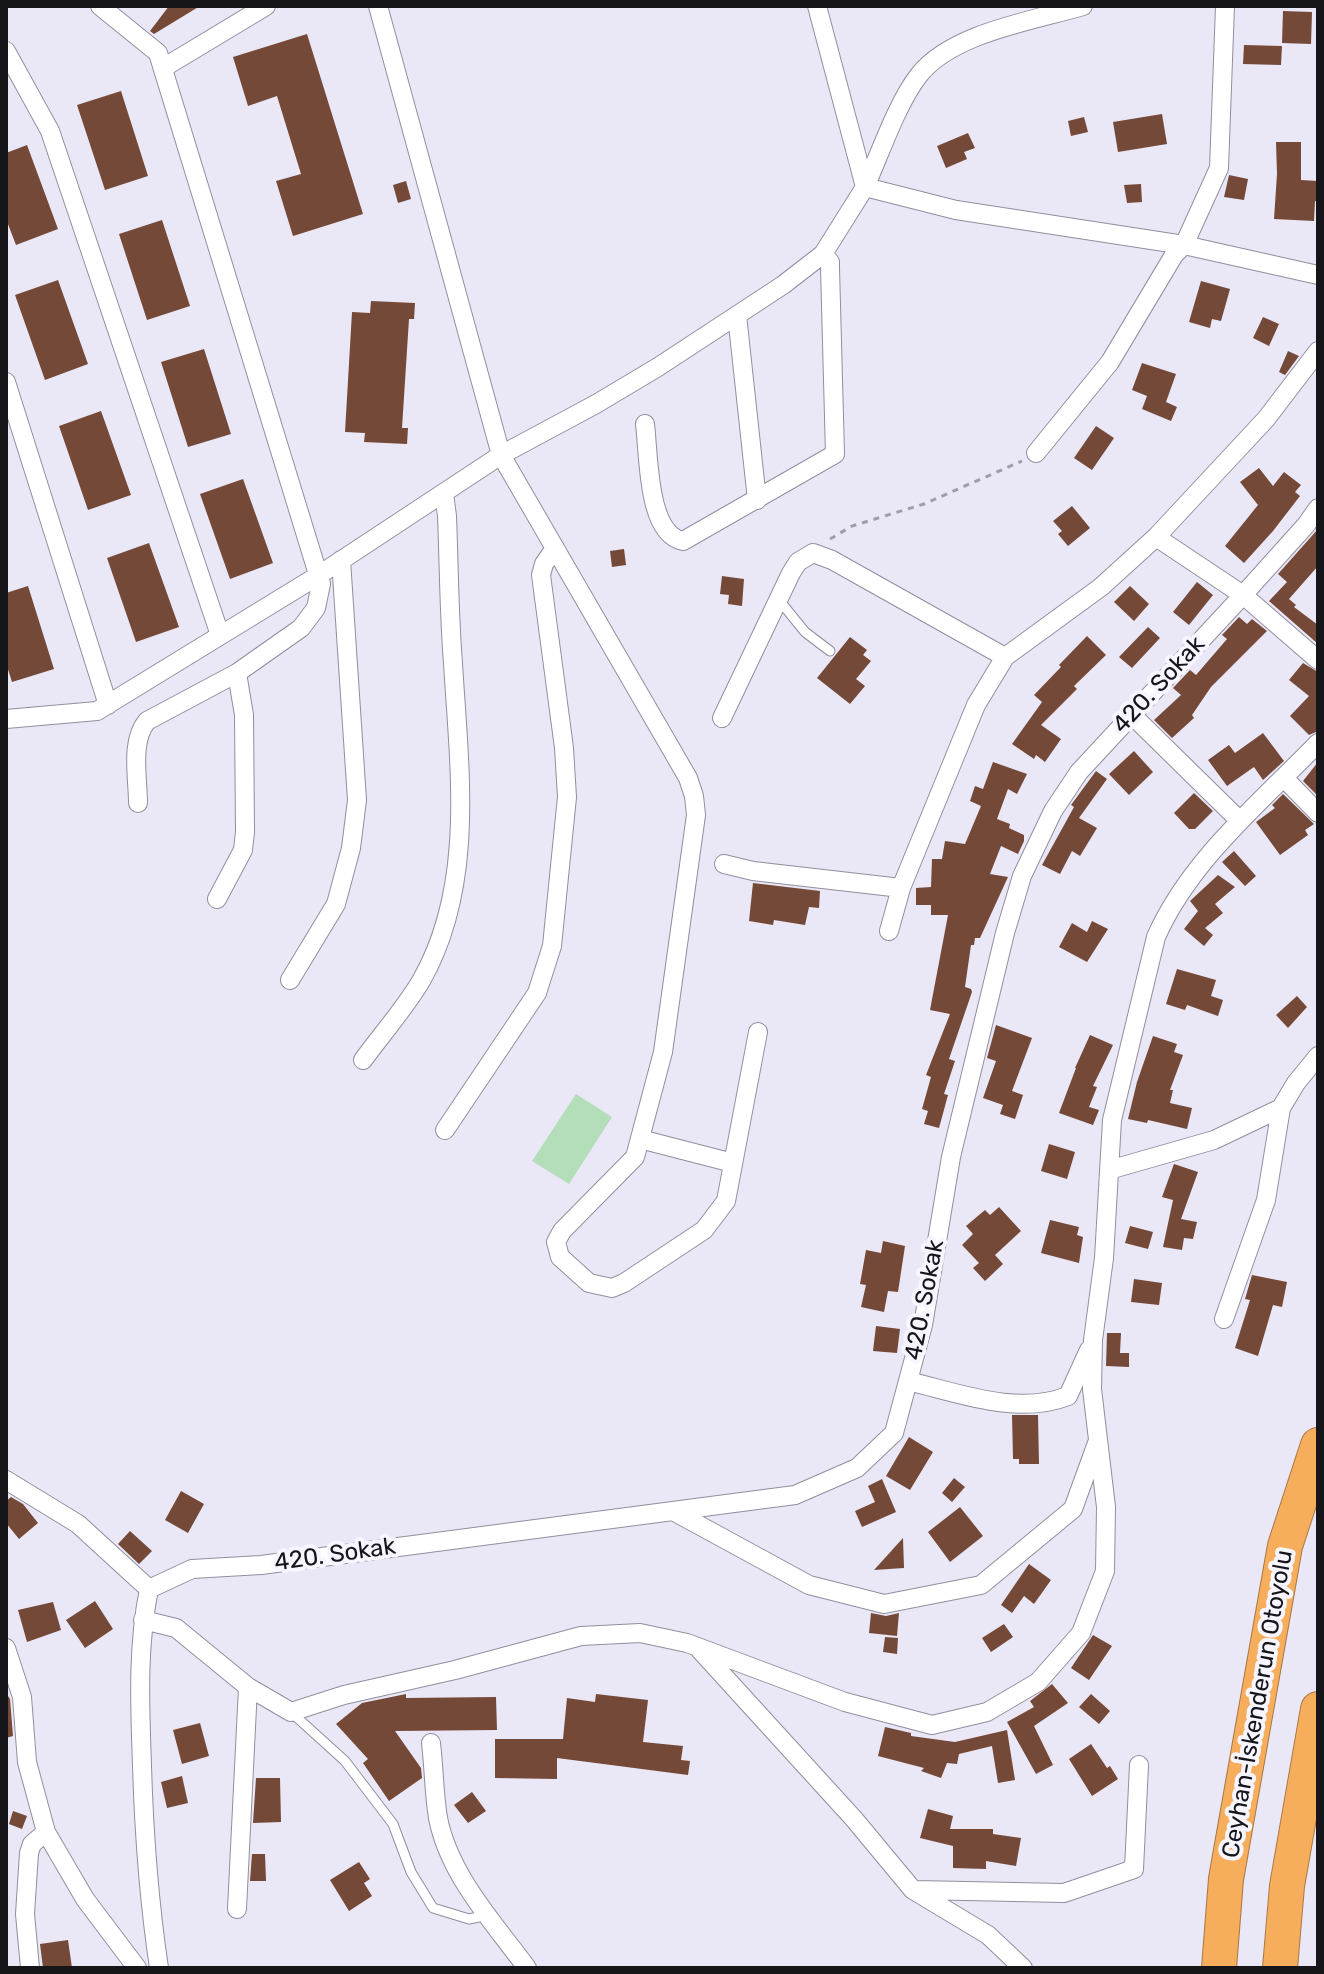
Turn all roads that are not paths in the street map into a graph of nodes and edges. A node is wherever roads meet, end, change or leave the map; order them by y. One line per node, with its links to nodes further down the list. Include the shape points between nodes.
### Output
1 (100, 6): 8 (street, via 158,53)
2 (266, 6): 8 (street)
3 (378, 6): 18 (street)
4 (817, 6): 9 (street)
5 (1083, 6): 9 (street, via 958,43 935,58 911,87)
6 (1225, 6): 10 (street, via 1219,168)
7 (6, 51): 28 (street, via 50,131)
8 (163, 68): 25 (street)
9 (865, 187): 10 (street, via 956,210); 11 (street)
10 (1184, 245): 12 (street); 17 (street, via 1110,362)
11 (823, 254): 13 (street); 20 (street, via 830,262 835,454)
12 (1318, 275)
13 (737, 315): 18 (street, via 596,404); 20 (street)
14 (1318, 351): 22 (street, via 1266,419)
15 (6, 382): 33 (street)
16 (645, 424): 20 (street, via 657,518 673,538 689,540)
17 (1036, 453)
18 (501, 455): 19 (street); 23 (street)
19 (444, 493): 24 (street); 49 (street, via 460,748 459,853 450,903 421,981)
20 (757, 500)
21 (1318, 508): 26 (street, 420. Sokak)
22 (1156, 537): 26 (street); 30 (street, via 1101,587)
23 (555, 548): 51 (street, via 541,575 567,797 552,946 537,993); 52 (street, via 694,796 696,815 663,1052)
24 (341, 560): 25 (street); 46 (street, via 357,800 336,904)
25 (319, 575): 28 (street); 32 (street, via 319,602 307,622)
26 (1243, 595): 31 (street); 34 (street, 420. Sokak)
27 (778, 600): 29 (lane); 30 (street, via 798,562 813,553); 35 (street)
28 (220, 635): 33 (street)
29 (830, 651)
30 (1005, 657): 43 (street, via 976,705)
31 (1318, 660)
32 (237, 673): 39 (street, via 147,721 138,739); 44 (street, via 244,715 245,832 243,850)
33 (108, 705): 36 (street, via 97,711)
34 (1132, 715): 41 (street); 57 (street, 420. Sokak, via 1079,772 1053,811 1022,876 951,1157 923,1325)
35 (722, 718)
36 (6, 719)
37 (1318, 743): 38 (street)
38 (1284, 778): 40 (street); 41 (street)
39 (138, 803)
40 (1318, 813)
41 (1240, 821): 54 (street, via 1167,913 1156,937 1112,1120)
42 (724, 864): 43 (street)
43 (901, 888): 45 (street)
44 (217, 899)
45 (889, 931)
46 (290, 980)
47 (758, 1032): 53 (street)
48 (1318, 1056): 50 (street)
49 (363, 1060)
50 (1281, 1108): 54 (street, via 1214,1140); 55 (street, via 1266,1200)
51 (445, 1130)
52 (640, 1139): 53 (street); 53 (street, via 635,1157 556,1242 560,1257 597,1286 624,1283 704,1230 726,1201)
53 (733, 1163)
54 (1109, 1170): 56 (street)
55 (1224, 1319)
56 (1093, 1340): 57 (street, via 1068,1396 1054,1402 1014,1405); 58 (street)
57 (908, 1381): 61 (street, 420. Sokak, via 894,1433 857,1468 795,1495)
58 (1099, 1439): 61 (street, via 1073,1509 981,1585 884,1604 809,1585); 64 (street, via 1105,1571 1081,1633 1038,1682 987,1712 932,1725 845,1702)
59 (1318, 1445): 80 (highway, Ceyhan-İskenderun Otoyolu, via 1285,1546 1226,1879)
60 (6, 1480): 62 (street, via 78,1524)
61 (673, 1511): 62 (street, 420. Sokak, via 261,1565 192,1569)
62 (149, 1589): 63 (street)
63 (143, 1620): 66 (street, via 176,1628); 77 (street, via 143,1803)
64 (697, 1647): 68 (street, via 640,1633 581,1636); 72 (street)
65 (6, 1648): 71 (street, via 22,1697 27,1762)
66 (248, 1687): 68 (street); 73 (street)
67 (1318, 1709): 81 (highway, via 1287,1886)
68 (291, 1712): 74 (lane, via 345,1761 393,1824 411,1872 433,1908 469,1919)
69 (431, 1743): 74 (street, via 438,1819 453,1862)
70 (1139, 1765): 72 (street, via 1134,1869 1064,1893)
71 (46, 1832): 75 (street, via 29,1853 25,1914); 76 (street, via 85,1899)
72 (913, 1890): 79 (street, via 988,1935)
73 (237, 1909)
74 (488, 1915): 78 (street)
75 (30, 1968)
76 (137, 1968)
77 (159, 1968)
78 (527, 1968)
79 (1023, 1968)
80 (1219, 1968)
81 (1280, 1968)

